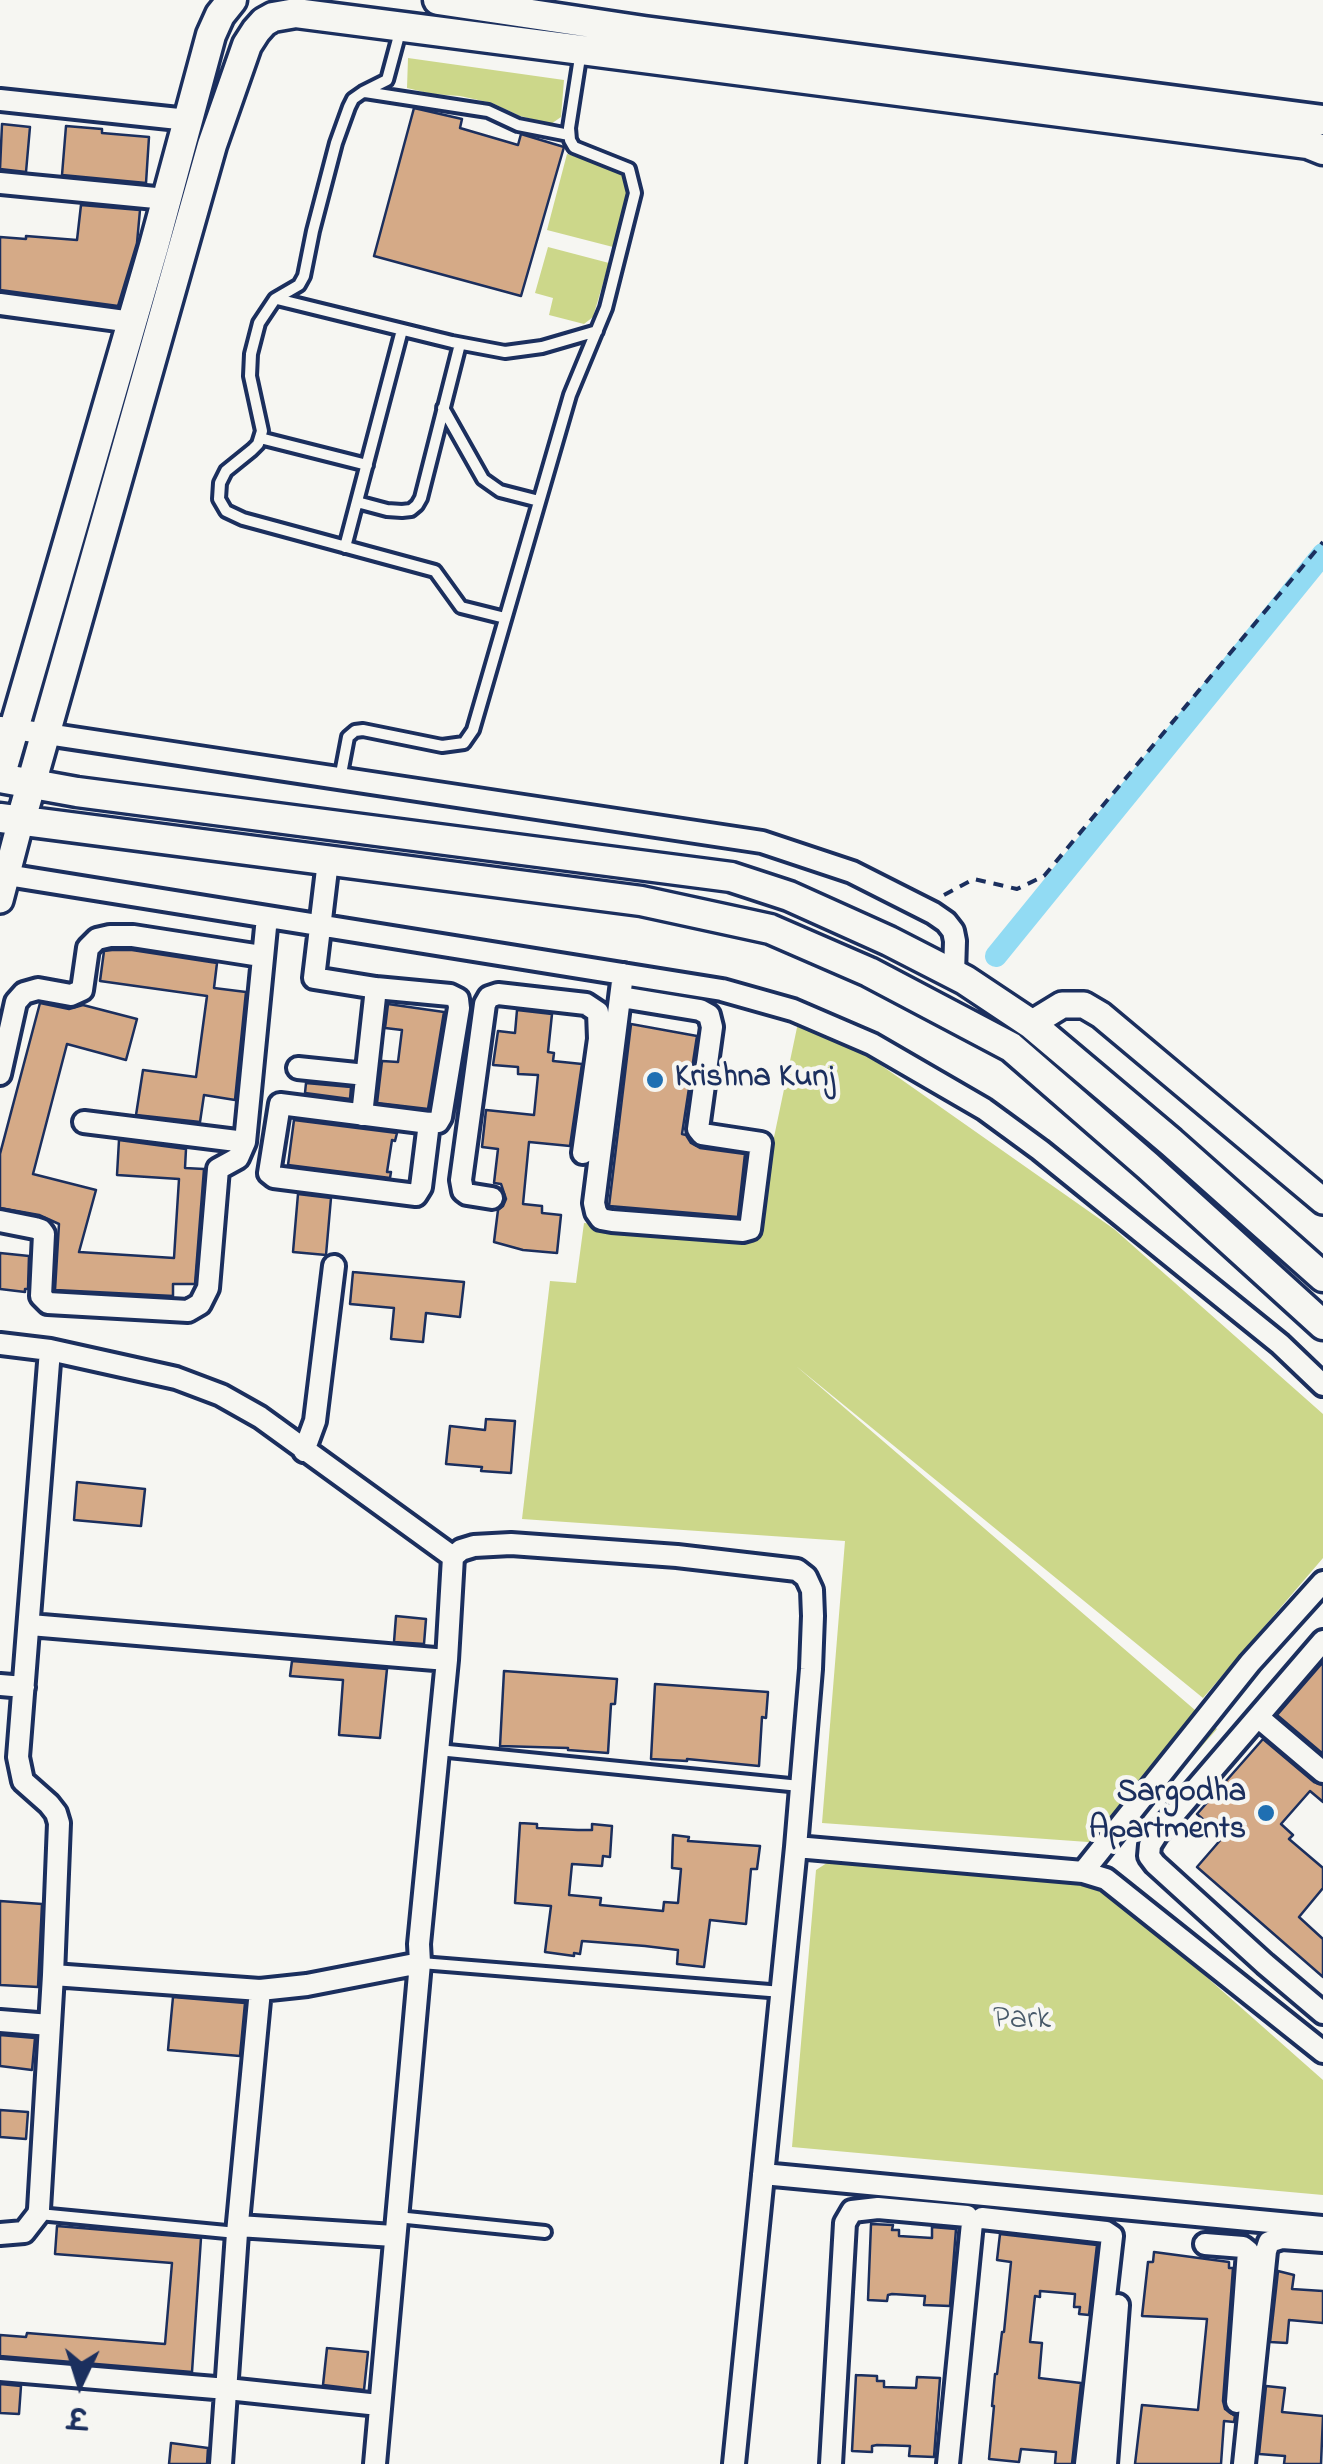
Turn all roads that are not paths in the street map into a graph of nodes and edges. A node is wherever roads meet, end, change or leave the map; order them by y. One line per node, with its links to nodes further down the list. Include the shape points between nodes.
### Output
1 (232, 0): 8 (main road, via 211,35)
2 (438, 0): 9 (main road)
3 (280, 7): 4 (main road); 28 (main road, via 247,45 212,146)
4 (401, 27): 5 (main road); 6 (lane, via 387,80)
5 (581, 50): 10 (lane); 11 (main road)
6 (364, 92): 10 (lane, via 488,111); 14 (lane, via 353,100 336,143 304,276)
7 (0, 100): 8 (street)
8 (188, 120): 13 (main road)
9 (1323, 120)
10 (568, 136): 18 (lane, via 574,147 629,170 634,185)
11 (1323, 150)
12 (0, 183): 13 (street)
13 (166, 199): 16 (main road)
14 (276, 299): 17 (lane); 21 (lane, via 259,323 251,354)
15 (0, 304): 16 (street)
16 (132, 322): 27 (main road)
17 (402, 330): 19 (lane); 22 (lane)
18 (597, 331): 19 (lane, via 525,351); 23 (lane, via 576,376)
19 (460, 344): 20 (lane)
20 (443, 408): 23 (lane, via 483,478 500,491); 24 (lane, via 417,506 402,511)
21 (260, 438): 22 (lane); 25 (lane, via 224,476 221,505 244,519)
22 (366, 464): 24 (lane)
23 (539, 501): 26 (lane)
24 (357, 502): 25 (lane)
25 (345, 547): 26 (lane, via 435,572 460,607)
26 (505, 618): 30 (lane, via 469,738 442,746 355,732 348,737)
27 (7, 728): 28 (street); 29 (main road)
28 (46, 735): 30 (street); 31 (main road)
29 (0, 777): 31 (main road)
30 (340, 780): 40 (street, via 793,851 933,912 956,941)
31 (30, 784): 32 (main road); 40 (main road, via 731,877 789,896)
32 (10, 819): 33 (main road); 34 (street)
33 (328, 862): 36 (street); 60 (main road, via 641,901 770,929 869,972 1012,1047)
34 (3, 888): 35 (street)
35 (267, 917): 36 (street); 37 (street)
36 (320, 925): 38 (street); 41 (street, via 314,978)
37 (261, 956): 46 (street, via 133,936 97,939 88,948 82,990 71,995 38,988 16,1002); 51 (street)
38 (598, 970): 39 (street); 43 (street)
39 (624, 974): 42 (street); 63 (street, via 792,1010 918,1069 1040,1150)
40 (954, 974): 44 (main road)
41 (376, 988): 47 (street); 50 (street, via 458,999 441,1117)
42 (621, 997): 42 (street, via 596,1212 612,1222 750,1230 761,1142 698,1129 712,1027 708,1015)
43 (592, 1006): 52 (street, via 600,1026); 53 (street, via 488,998 461,1180 467,1194)
44 (1030, 1024): 54 (street, via 1062,1006 1084,1005 1101,1015); 56 (main road)
45 (298, 1068): 47 (street)
46 (0, 1074)
47 (366, 1074): 48 (street)
48 (362, 1115): 50 (street); 50 (street, via 280,1104 271,1176 416,1196)
49 (84, 1122): 51 (street)
50 (429, 1123)
51 (244, 1142): 55 (street, via 238,1158 218,1169 208,1288 188,1310 48,1303 41,1296 44,1234)
52 (583, 1153)
53 (492, 1198)
54 (1323, 1201)
55 (0, 1221)
56 (1283, 1242): 57 (main road); 59 (main road)
57 (1323, 1259)
58 (334, 1266): 64 (street, via 315,1422)
59 (1323, 1277)
60 (1323, 1325)
61 (0, 1344): 62 (street)
62 (50, 1350): 64 (street, via 200,1386 260,1416); 67 (street)
63 (1323, 1385)
64 (304, 1451): 65 (street)
65 (454, 1557): 69 (street); 75 (street, via 474,1546 525,1544 797,1570 812,1590 814,1616)
66 (1323, 1582): 77 (street)
67 (30, 1625): 69 (street); 71 (street)
68 (1323, 1641): 72 (street)
69 (446, 1660): 73 (street)
70 (0, 1685): 71 (street)
71 (24, 1687): 79 (street, via 20,1775 59,1823)
72 (1258, 1717): 74 (street); 82 (street, via 1157,1834 1150,1856)
73 (438, 1750): 75 (lane); 78 (street)
74 (1323, 1772)
75 (802, 1786): 76 (street)
76 (796, 1848): 77 (street); 81 (street)
77 (1084, 1872): 85 (street, via 1134,1899)
78 (420, 1963): 80 (street); 81 (lane); 91 (street)
79 (53, 1975): 80 (street); 84 (street)
80 (260, 1990): 93 (street)
81 (782, 1992): 86 (street)
82 (1323, 2013)
83 (0, 2021): 84 (street)
84 (50, 2025): 89 (street)
85 (1323, 2052)
86 (763, 2174): 87 (street); 103 (street)
87 (984, 2195): 88 (street); 90 (street)
88 (1126, 2209): 92 (street); 108 (street)
89 (38, 2214): 93 (lane); 95 (street, via 24,2232)
90 (982, 2218): 106 (street); 107 (street, via 1112,2236)
91 (395, 2226): 93 (street); 94 (lane); 100 (street)
92 (1323, 2227)
93 (238, 2230): 99 (street)
94 (544, 2232)
95 (0, 2234)
96 (1323, 2242): 110 (street, via 1269,2242)
97 (1205, 2244): 109 (street, via 1248,2252)
98 (0, 2370): 99 (street)
99 (227, 2389): 100 (street); 101 (street)
100 (379, 2405): 102 (street)
101 (222, 2464)
102 (375, 2464)
103 (734, 2464)
104 (831, 2464): 105 (street, via 845,2223 852,2211 878,2208 967,2216 972,2223)
105 (948, 2464)
106 (960, 2464)
107 (1086, 2464)
108 (1106, 2464)
109 (1232, 2464)
110 (1244, 2464)

